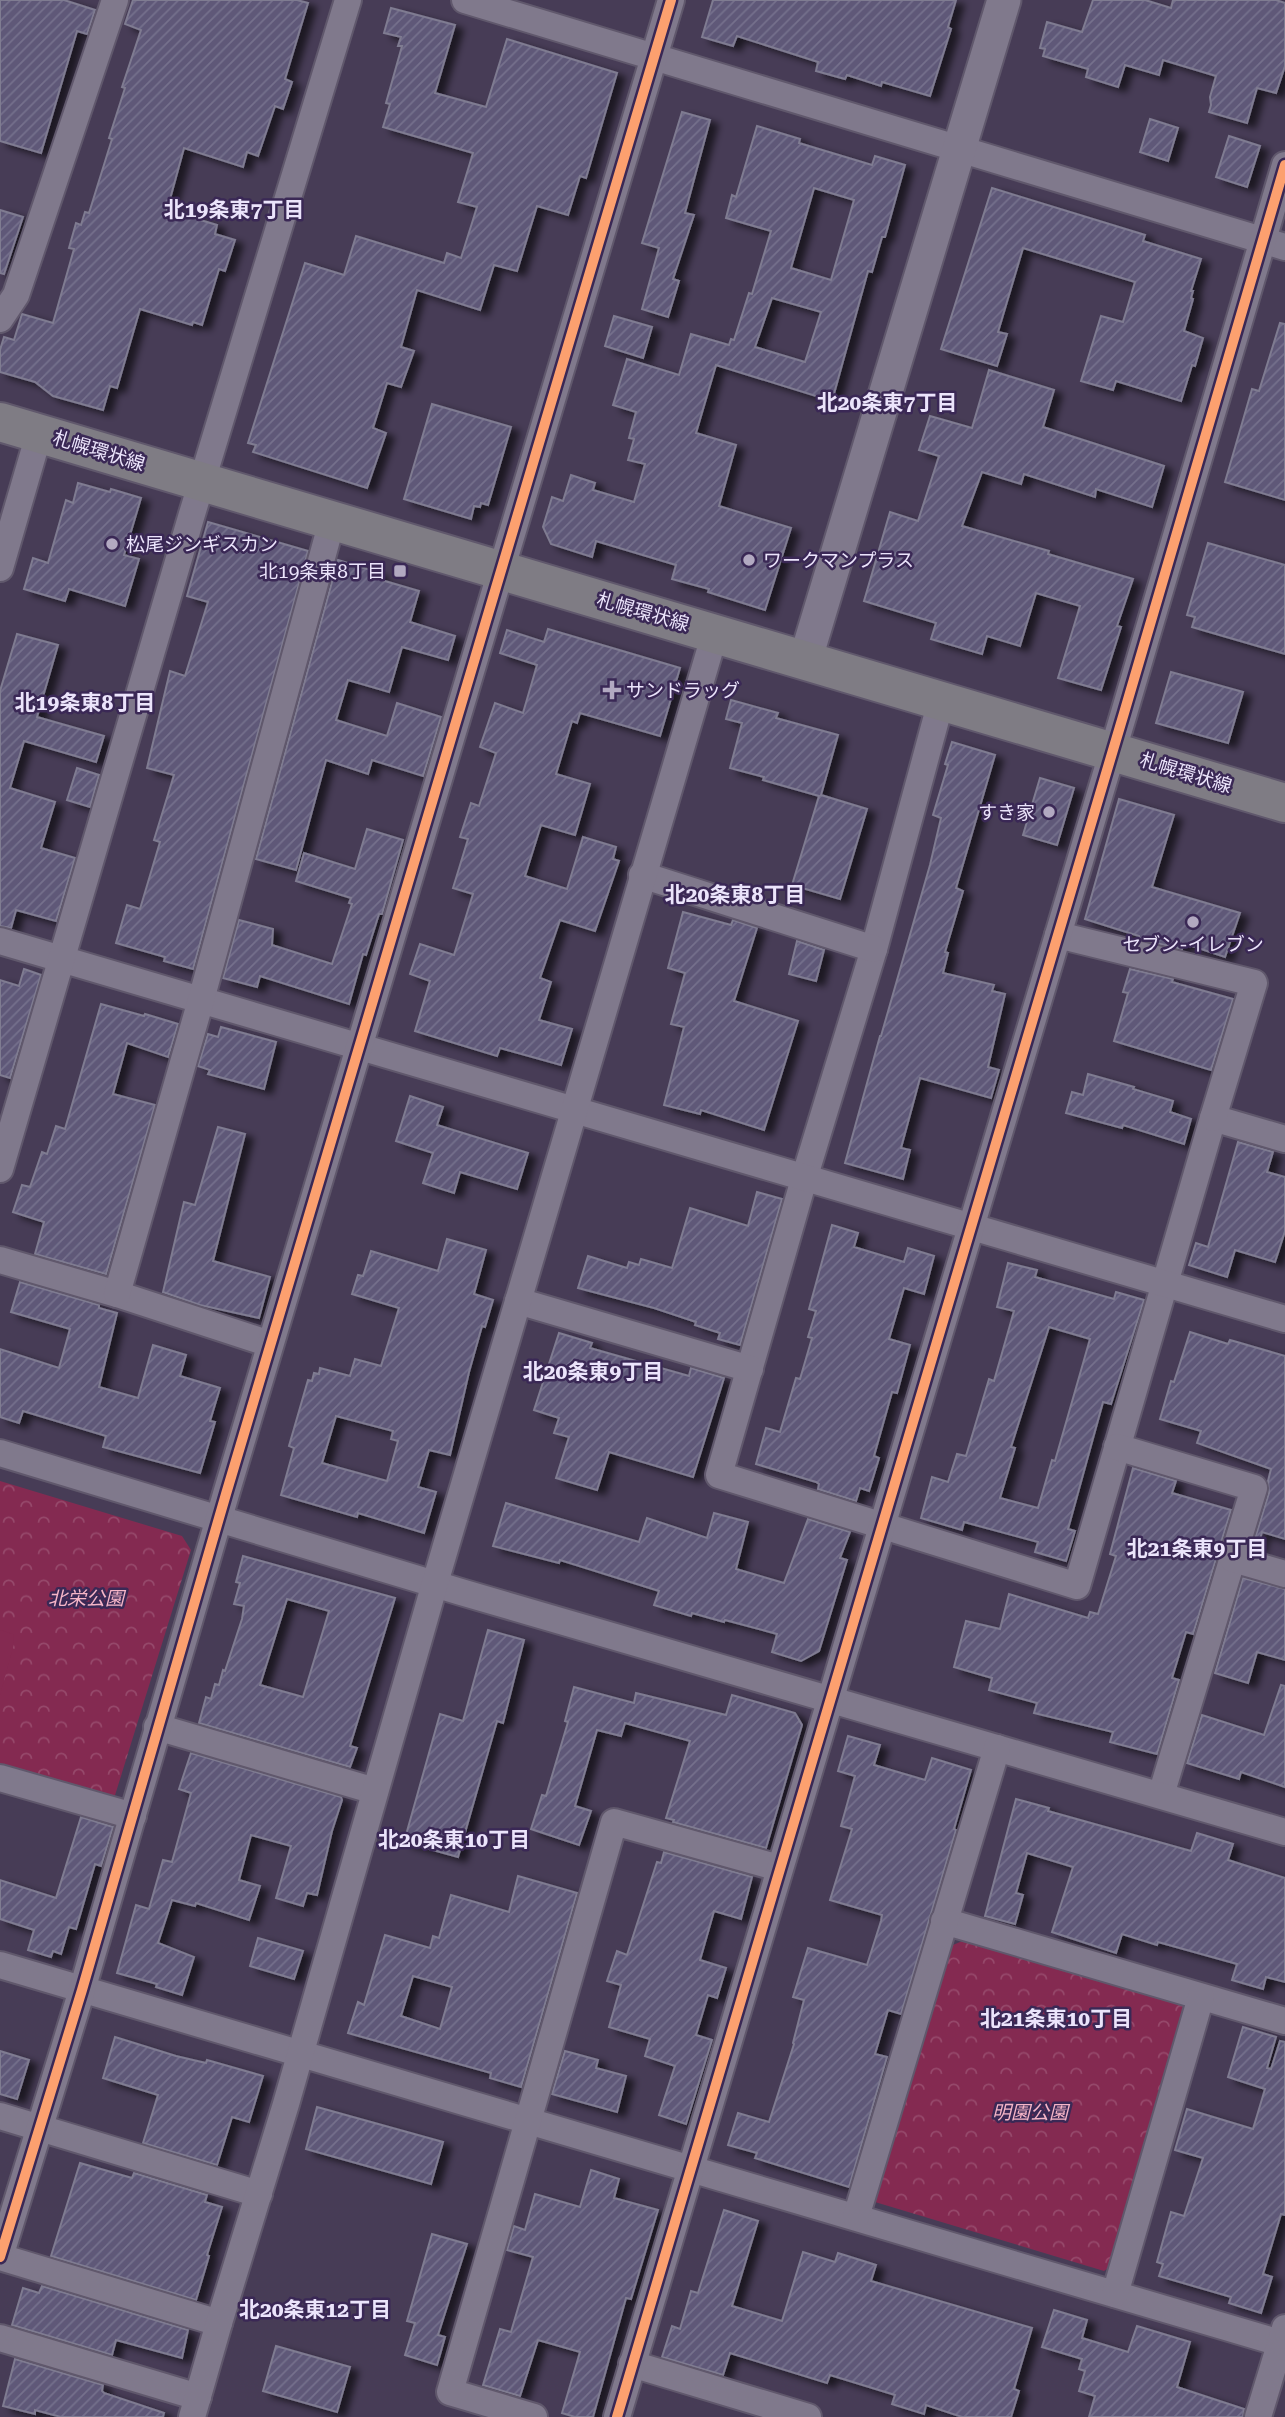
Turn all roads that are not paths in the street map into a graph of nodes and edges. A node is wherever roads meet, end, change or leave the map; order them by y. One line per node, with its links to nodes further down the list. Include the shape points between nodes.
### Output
1 (115, 0): 11 (street, via 16,295)
2 (348, 0): 14 (street)
3 (465, 0): 6 (street)
4 (671, 0): 7 (street)
5 (1004, 0): 8 (street)
6 (503, 6): 7 (street)
7 (654, 57): 8 (street); 17 (street)
8 (958, 149): 10 (street); 19 (street)
9 (1285, 165): 10 (street)
10 (1274, 243): 21 (street)
11 (0, 319)
12 (0, 422): 13 (main road, 札幌環状線)
13 (39, 434): 14 (main road, 札幌環状線); 16 (street)
14 (203, 482): 15 (main road, 札幌環状線); 27 (street)
15 (332, 521): 17 (main road, 札幌環状線); 28 (street)
16 (0, 568)
17 (500, 571): 18 (main road, 札幌環状線); 29 (street)
18 (715, 633): 19 (main road, 札幌環状線); 23 (street)
19 (805, 660): 20 (main road, 札幌環状線)
20 (942, 701): 21 (main road, 札幌環状線); 26 (street)
21 (1113, 751): 22 (main road, 札幌環状線); 24 (street)
22 (1285, 803)
23 (642, 875): 26 (street); 30 (street)
24 (1058, 935): 31 (street, via 1254,983); 35 (street)
25 (0, 941): 27 (street)
26 (874, 948): 34 (street)
27 (60, 960): 28 (street); 33 (street)
28 (201, 1000): 29 (street); 38 (street)
29 (358, 1047): 30 (street); 41 (street)
30 (573, 1110): 34 (street); 39 (street)
31 (1213, 1118): 32 (street); 37 (street)
32 (1285, 1139)
33 (0, 1169)
34 (804, 1179): 35 (street); 42 (street)
35 (970, 1228): 37 (street); 46 (street)
36 (0, 1260): 38 (street)
37 (1164, 1281): 40 (street); 43 (street)
38 (117, 1294): 41 (street)
39 (518, 1301): 42 (street); 49 (street)
40 (1285, 1319)
41 (270, 1345): 45 (street)
42 (750, 1369): 46 (street, via 719,1475)
43 (1117, 1447): 46 (street, via 1077,1586); 47 (street, via 1254,1488)
44 (0, 1453): 45 (street)
45 (219, 1519): 49 (street); 51 (street)
46 (881, 1525): 50 (street)
47 (1233, 1559): 48 (street); 55 (street)
48 (1285, 1574)
49 (435, 1583): 50 (street); 54 (street)
50 (829, 1699): 52 (street); 58 (street)
51 (158, 1727): 54 (street); 56 (street)
52 (997, 1748): 55 (street); 59 (street)
53 (0, 1779): 56 (street)
54 (375, 1791): 64 (street)
55 (1161, 1795): 57 (street)
56 (133, 1816): 61 (street)
57 (1285, 1832)
58 (779, 1868): 66 (street, via 614,1822); 68 (street)
59 (944, 1921): 62 (street); 70 (street)
60 (0, 1965): 61 (street)
61 (82, 1990): 64 (street); 67 (street)
62 (1201, 1997): 63 (street); 72 (street)
63 (1285, 2021)
64 (299, 2054): 66 (street); 69 (street)
65 (0, 2116): 67 (street)
66 (528, 2121): 68 (street); 78 (street, via 450,2392)
67 (39, 2128): 69 (street); 71 (street)
68 (690, 2169): 70 (street); 76 (street)
69 (259, 2194): 73 (street)
70 (856, 2217): 72 (street)
71 (0, 2257): 73 (street)
72 (1115, 2294): 74 (street)
73 (219, 2323): 77 (street)
74 (1283, 2335): 81 (street)
75 (0, 2338): 77 (street)
76 (632, 2364): 79 (street); 80 (street)
77 (195, 2407)
78 (534, 2417)
79 (617, 2417)
80 (808, 2417)
81 (1258, 2417)

